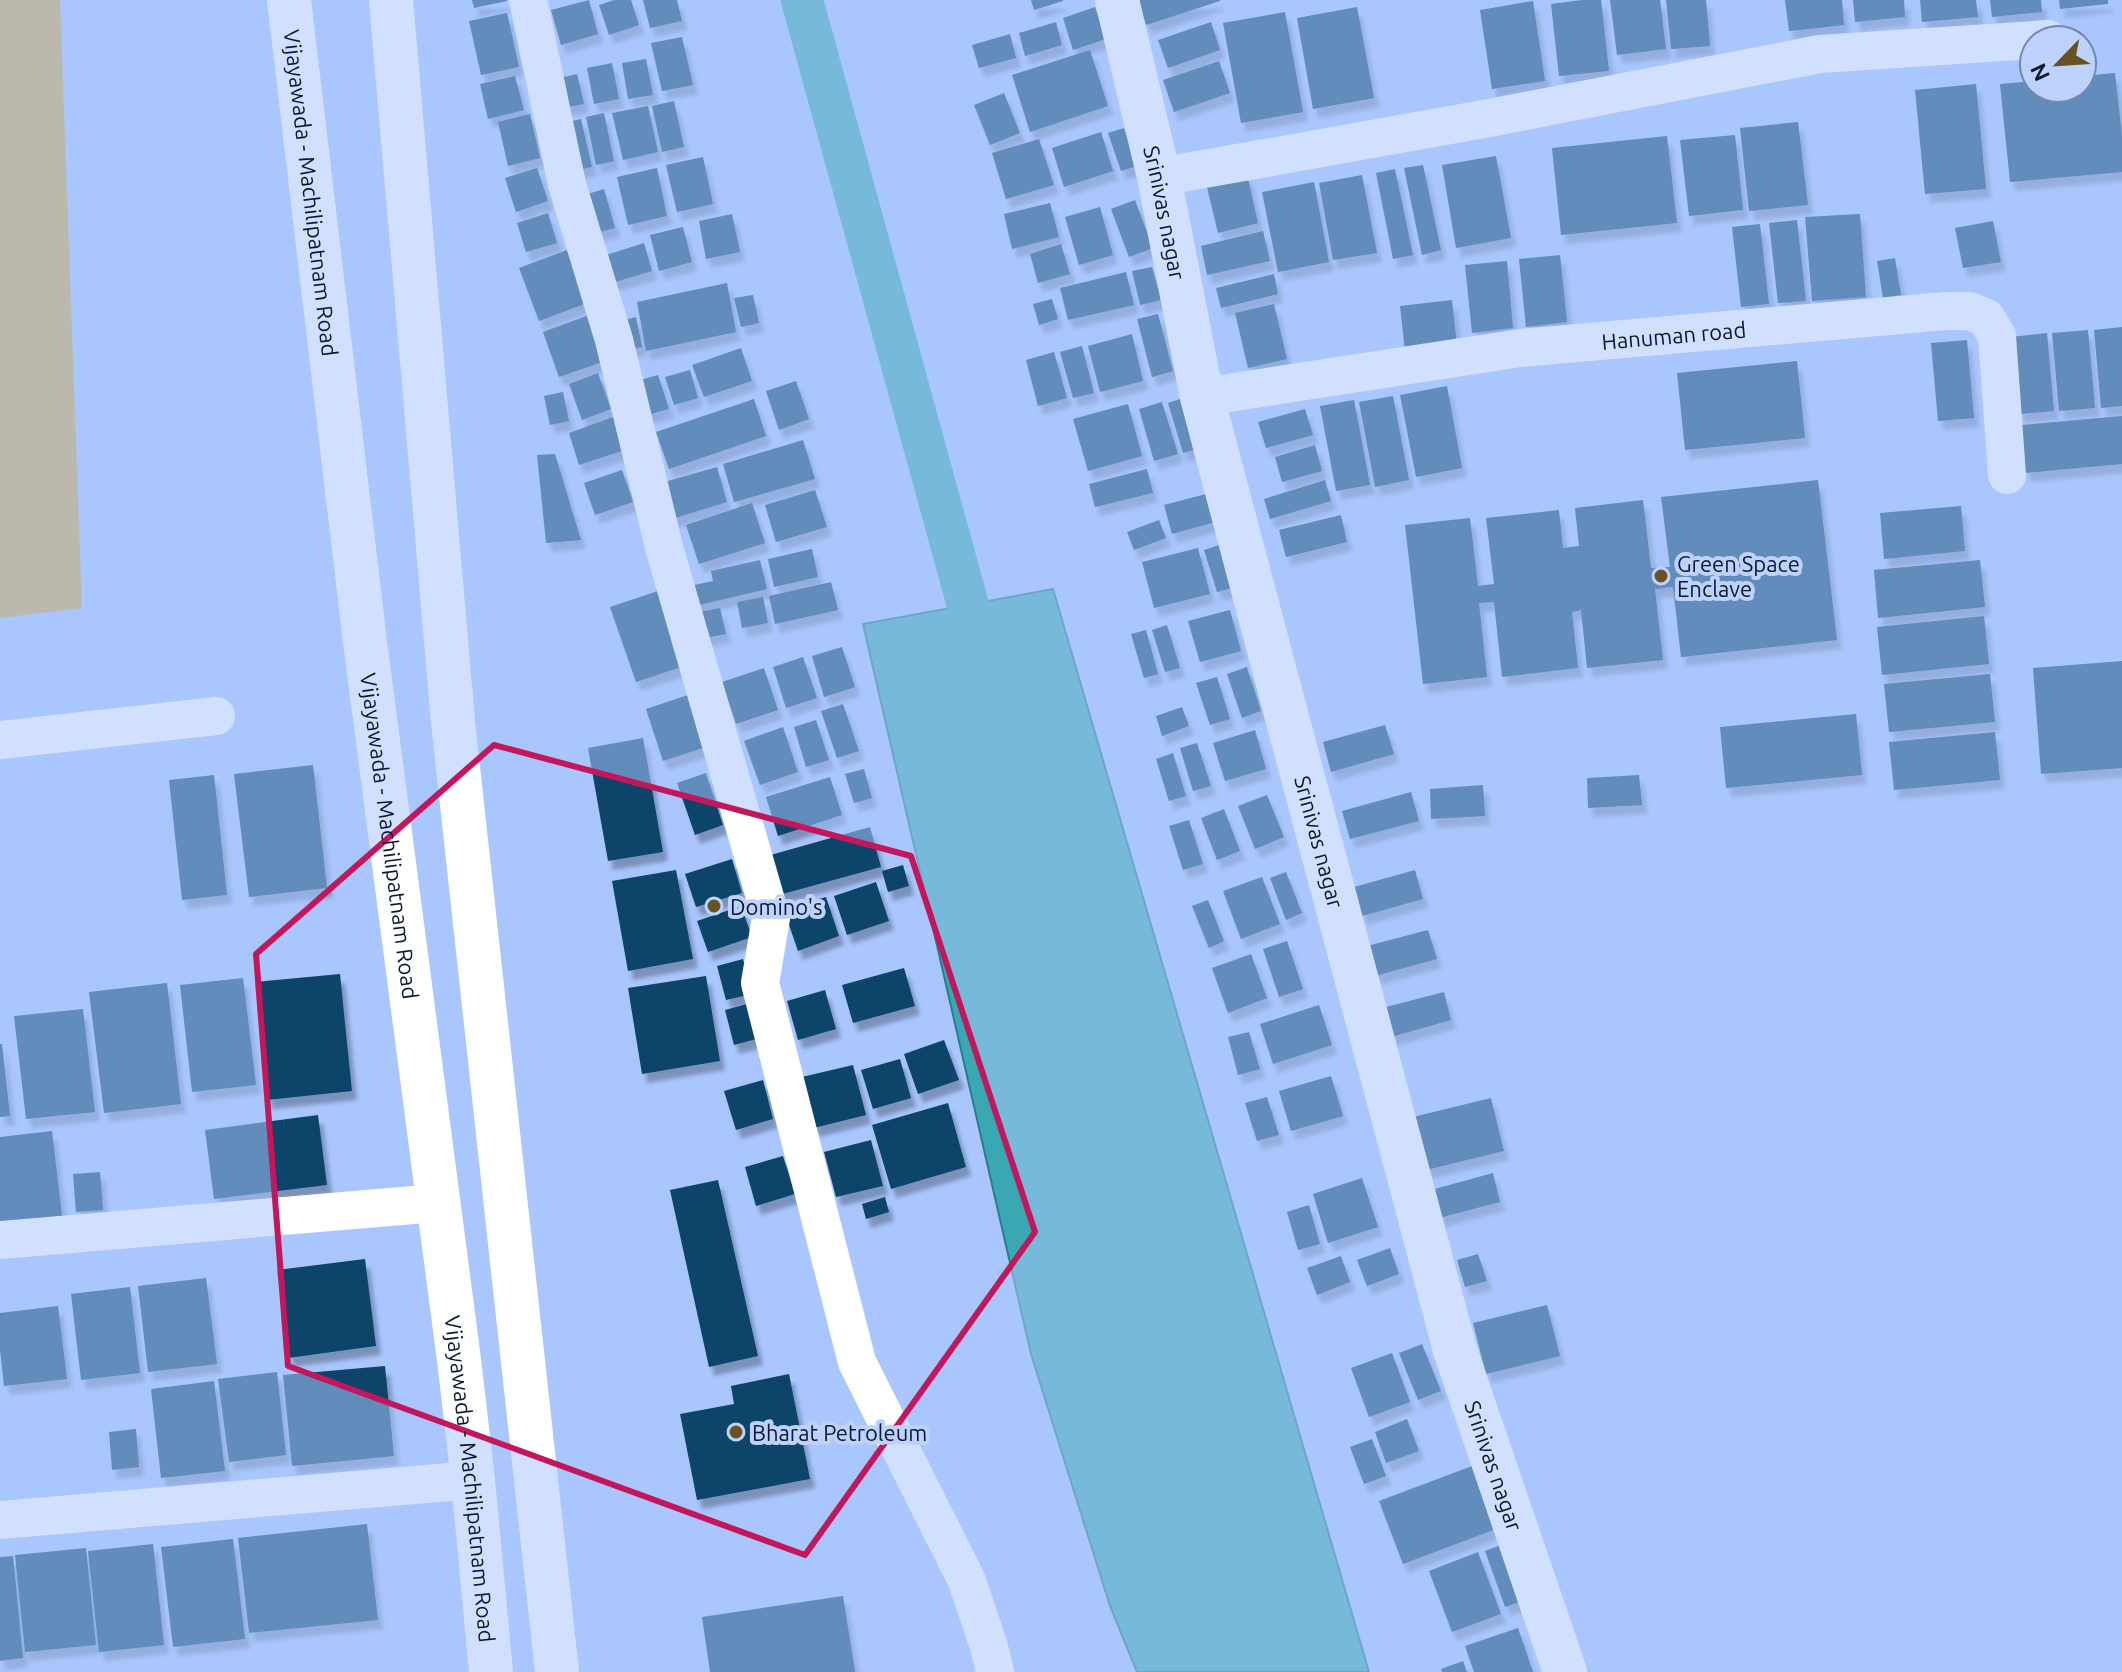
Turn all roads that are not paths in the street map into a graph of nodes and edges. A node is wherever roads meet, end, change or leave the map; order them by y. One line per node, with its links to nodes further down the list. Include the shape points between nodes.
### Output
1 (289, 0): 11 (main road, Vijayawada - Machilipatnam Road)
2 (391, 0): 16 (main road, via 453,722)
3 (528, 0): 17 (street, via 567,184 771,918 760,983 857,1362 967,1581)
4 (1117, 0): 6 (main road, Srinivas nagar)
5 (2018, 41): 6 (street, via 1820,54)
6 (1159, 177): 7 (main road, Srinivas nagar)
7 (1202, 397): 8 (street, Hanuman road, via 1520,348 1970,311 1986,318 1997,336); 18 (main road, Srinivas nagar, via 1455,1350)
8 (2007, 475)
9 (216, 716): 10 (street)
10 (0, 740)
11 (437, 1203): 12 (street); 13 (main road, Vijayawada - Machilipatnam Road)
12 (0, 1240)
13 (473, 1480): 14 (street); 15 (main road, Vijayawada - Machilipatnam Road)
14 (0, 1520)
15 (491, 1672)
16 (557, 1672)
17 (995, 1672)
18 (1565, 1672)

